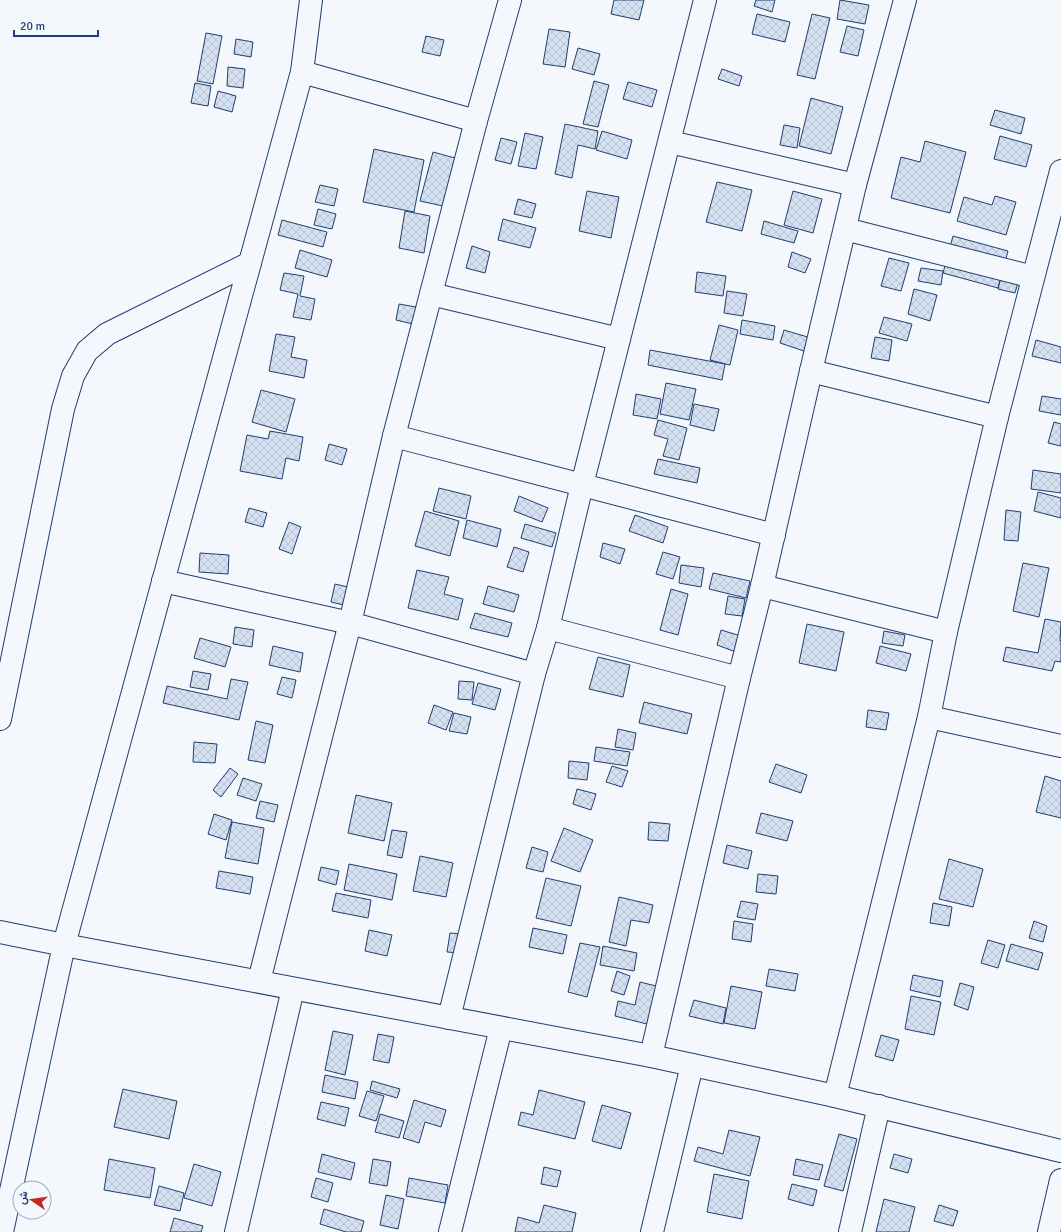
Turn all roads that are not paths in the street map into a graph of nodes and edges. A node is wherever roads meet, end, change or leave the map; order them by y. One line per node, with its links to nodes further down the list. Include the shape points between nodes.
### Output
1 (510, 0): 6 (street)
2 (705, 0): 7 (street)
3 (906, 0): 9 (street)
4 (308, 2): 5 (street)
5 (302, 72): 6 (street); 12 (street)
6 (476, 121): 14 (street)
7 (670, 142): 9 (street); 15 (street)
8 (1061, 171): 11 (street)
9 (855, 185): 10 (street)
10 (845, 229): 13 (street); 16 (street)
11 (1052, 237): 13 (street)
12 (250, 263): 21 (street); 29 (street, via 107,334 87,351 73,376 63,409)
13 (1033, 277): 17 (street)
14 (431, 294): 15 (street); 18 (street)
15 (619, 339): 19 (street)
16 (811, 370): 17 (street); 20 (street)
17 (997, 417): 25 (street)
18 (394, 436): 19 (street); 23 (street)
19 (582, 485): 20 (street); 24 (street)
20 (774, 534): 22 (street)
21 (163, 581): 23 (street); 32 (street)
22 (762, 586): 25 (street); 27 (street)
23 (350, 623): 26 (street); 33 (street)
24 (548, 628): 26 (street); 27 (street)
25 (946, 632): 28 (street)
26 (534, 674): 35 (street)
27 (739, 678): 37 (street)
28 (929, 717): 30 (street); 39 (street)
29 (0, 719)
30 (1061, 746)
31 (0, 932): 32 (street)
32 (64, 945): 33 (street); 43 (street)
33 (259, 982): 34 (street)
34 (293, 989): 35 (street); 44 (street)
35 (449, 1018): 36 (street)
36 (501, 1028): 37 (street); 45 (street)
37 (651, 1056): 38 (street)
38 (692, 1065): 39 (street); 46 (street)
39 (835, 1096): 40 (street)
40 (879, 1106): 41 (street); 47 (street)
41 (1061, 1151)
42 (1061, 1180): 48 (street)
43 (2, 1232)
44 (236, 1232)
45 (450, 1232)
46 (652, 1232)
47 (850, 1232)
48 (1049, 1232)

